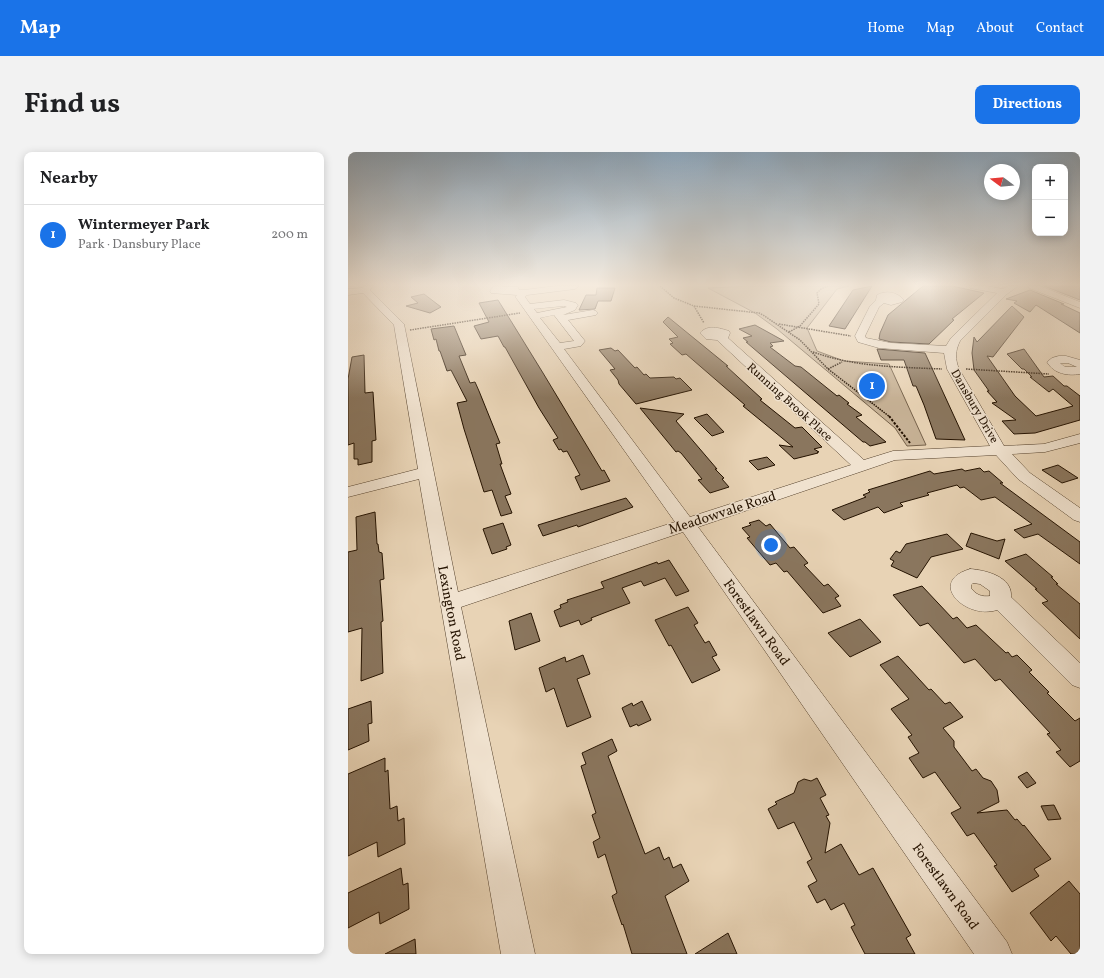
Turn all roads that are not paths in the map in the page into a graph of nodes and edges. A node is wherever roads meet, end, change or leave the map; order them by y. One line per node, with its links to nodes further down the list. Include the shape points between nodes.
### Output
1 (398, 323): 12 (street, Lexington Road)
2 (538, 323): 7 (street, Forestlawn Road)
3 (565, 323): 7 (street, via 580,341)
4 (867, 323): 8 (street, via 860,338 871,344)
5 (971, 323): 8 (street, Dansbury Drive, via 954,340)
6 (715, 334): 11 (street, Running Brook Place)
7 (558, 347): 15 (street, Forestlawn Road)
8 (950, 350): 10 (street, Dansbury Drive, via 949,359 953,369)
9 (1080, 438): 10 (street, Meadowvale Road, via 1045,448)
10 (1000, 451): 11 (street, Meadowvale Road, via 893,456); 14 (street, Dansbury Drive, via 1024,476)
11 (861, 466): 15 (street, Meadowvale Road)
12 (426, 472): 13 (street); 17 (street, Lexington Road)
13 (348, 492)
14 (1080, 516)
15 (686, 524): 17 (street, Meadowvale Road); 20 (street, Forestlawn Road)
16 (1000, 600): 18 (street)
17 (450, 603): 19 (street, Lexington Road)
18 (1080, 678)
19 (518, 954)
20 (995, 954)

